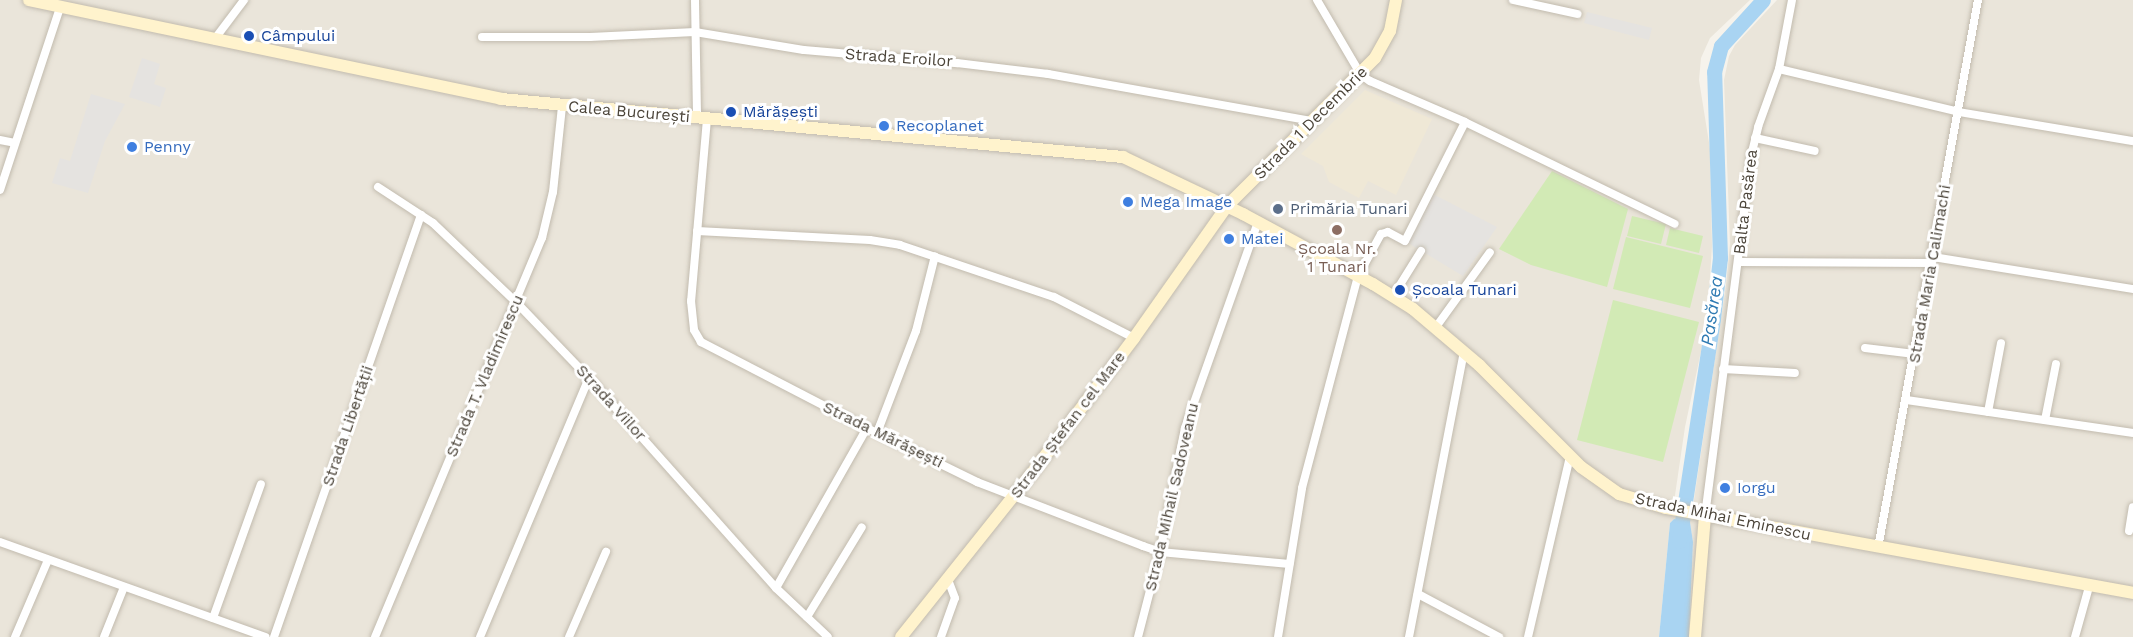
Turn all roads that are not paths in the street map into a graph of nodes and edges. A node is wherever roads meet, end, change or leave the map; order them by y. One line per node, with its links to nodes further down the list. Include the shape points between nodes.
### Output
1 (29, 0): 10 (main road, Calea București)
2 (244, 0): 14 (street)
3 (695, 0): 12 (street, Strada Mărășești)
4 (1317, 0): 16 (street)
5 (1396, 0): 16 (main road, Strada 1 Decembrie, via 1383,45)
6 (1513, 0): 11 (street)
7 (1792, 0): 15 (street, Balta Pasărea)
8 (1978, 0): 18 (street, Strada Maria Calimachi)
9 (79, 5): 10 (main road, Calea București); 14 (main road, Calea București)
10 (60, 7): 25 (street)
11 (1577, 14)
12 (695, 32): 13 (street, Strada Eroilor); 19 (street, Strada Mărășești); 20 (street, Strada Eroilor, via 804,50 1048,74)
13 (482, 37)
14 (214, 40): 17 (main road, Calea București, via 483,96)
15 (1779, 69): 18 (street); 22 (street, Balta Pasărea)
16 (1361, 75): 20 (main road, Strada 1 Decembrie); 21 (street)
17 (562, 107): 19 (main road, Calea București); 42 (street, Strada T. Vladimirescu, via 548,219)
18 (1959, 112): 24 (street); 37 (street, Strada Maria Calimachi)
19 (702, 119): 29 (main road, Calea București, via 1116,156); 33 (street, Strada Mărășești)
20 (1313, 121): 29 (main road, Strada 1 Decembrie)
21 (1465, 122): 32 (street); 39 (street, via 1405,241 1383,232)
22 (1755, 138): 26 (street); 38 (street, Balta Pasărea)
23 (0, 140): 25 (street)
24 (2133, 141)
25 (15, 142): 28 (street)
26 (1815, 151)
27 (378, 187): 30 (street, Strada Viilor)
28 (0, 190)
29 (1227, 206): 31 (main road, Strada Mihai Eminescu); 44 (main road, Strada Ștefan cel Mare)
30 (421, 215): 42 (street, Strada Viilor); 83 (street, Strada Libertății)
31 (1258, 222): 39 (main road, Strada Mihai Eminescu); 69 (street, Strada Mihail Sadoveanu, via 1185,428)
32 (1675, 224)
33 (697, 231): 36 (street, via 870,240); 56 (street, Strada Mărășești, via 691,301 694,330 701,342)
34 (1421, 252): 41 (street)
35 (1490, 252): 43 (street)
36 (935, 256): 44 (street, via 1054,297); 57 (street, via 916,331)
37 (1932, 260): 38 (street); 40 (street); 48 (street, Strada Maria Calimachi)
38 (1739, 262): 50 (street, Balta Pasărea)
39 (1358, 276): 41 (main road, Strada Mihai Eminescu); 71 (street, via 1309,457)
40 (2133, 289)
41 (1393, 296): 43 (main road, Strada Mihai Eminescu)
42 (516, 302): 52 (street, Strada Viilor); 84 (street, Strada T. Vladimirescu)
43 (1436, 327): 47 (main road, Strada Mihai Eminescu)
44 (1134, 338): 61 (main road, Strada Ștefan cel Mare)
45 (2001, 344): 54 (street)
46 (1865, 348): 48 (street)
47 (1464, 351): 59 (main road, Strada Mihai Eminescu); 77 (street)
48 (1915, 354): 53 (street, Strada Maria Calimachi)
49 (2056, 364): 55 (street)
50 (1723, 369): 51 (street); 63 (street, Balta Pasărea)
51 (1795, 373)
52 (589, 378): 75 (street, Strada Viilor); 85 (street)
53 (1907, 400): 54 (street); 67 (street, Strada Maria Calimachi)
54 (1988, 412): 55 (street)
55 (2045, 420): 58 (street)
56 (867, 428): 57 (street, Strada Mărășești); 75 (street)
57 (877, 433): 61 (street, Strada Mărășești, via 977,482)
58 (2133, 433)
59 (1570, 456): 63 (main road, Strada Mihai Eminescu, via 1594,479 1619,494); 94 (street)
60 (261, 484): 79 (street)
61 (1015, 496): 69 (street, Strada Mărășești); 72 (main road, Strada Ștefan cel Mare)
62 (2133, 507): 65 (street)
63 (1701, 515): 67 (main road, Strada Mihai Eminescu); 95 (main road)
64 (861, 527): 78 (street)
65 (2129, 531)
66 (0, 542): 70 (street)
67 (1878, 548): 74 (main road, Strada Mihai Eminescu)
68 (606, 552): 86 (street)
69 (1160, 552): 71 (street, Strada Mărășești); 90 (street, Strada Mihail Sadoveanu)
70 (48, 560): 73 (street); 80 (street)
71 (1289, 564): 91 (street)
72 (948, 580): 88 (main road, Strada Ștefan cel Mare); 89 (street, via 955,598)
73 (124, 587): 79 (street); 81 (street)
74 (2089, 587): 76 (main road, Strada Mihai Eminescu); 96 (street)
75 (776, 588): 78 (street, Strada Viilor)
76 (2133, 593)
77 (1418, 594): 92 (street); 93 (street)
78 (807, 617): 87 (street, Strada Viilor)
79 (213, 618): 82 (street)
80 (15, 637)
81 (104, 637)
82 (266, 637)
83 (274, 637)
84 (375, 637)
85 (480, 637)
86 (569, 637)
87 (828, 637)
88 (901, 637)
89 (941, 637)
90 (1138, 637)
91 (1278, 637)
92 (1409, 637)
93 (1499, 637)
94 (1528, 637)
95 (1695, 637)
96 (2075, 637)

